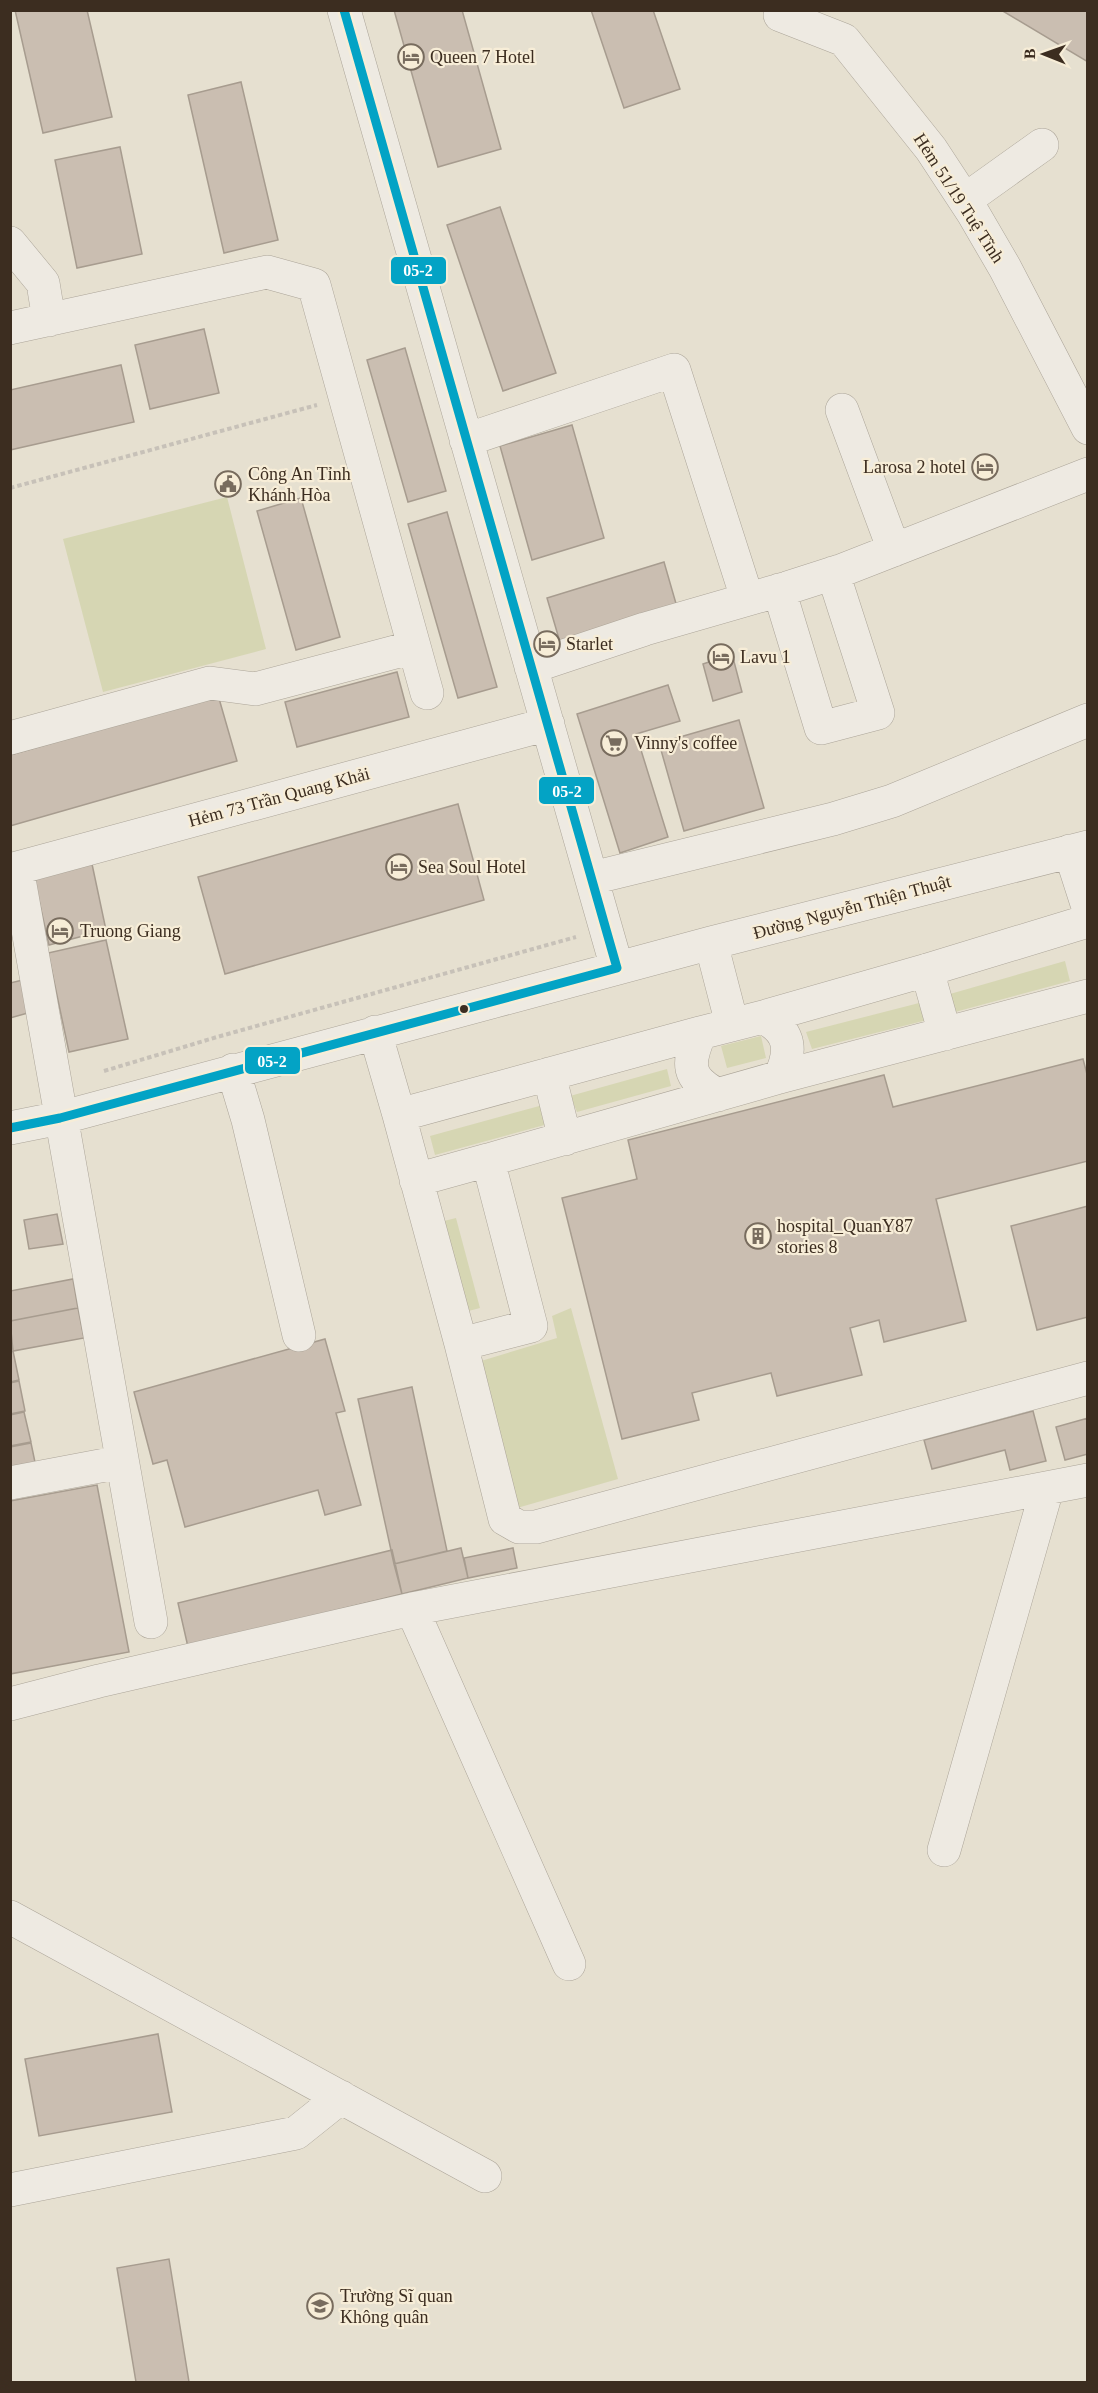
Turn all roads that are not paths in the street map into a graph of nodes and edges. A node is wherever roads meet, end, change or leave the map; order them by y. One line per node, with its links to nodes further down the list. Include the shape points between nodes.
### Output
1 (344, 10): 10 (street)
2 (780, 15): 4 (street, Hẻm 51/19 Tuệ Tĩnh, via 844,40 931,149)
3 (1042, 145): 4 (street)
4 (964, 200): 9 (street, Hẻm 51/19 Tuệ Tĩnh, via 1005,268)
5 (10, 243): 6 (street, via 43,283)
6 (49, 320): 7 (street); 16 (street, via 267,272 314,285)
7 (10, 328)
8 (843, 410): 12 (street)
9 (1088, 428)
10 (466, 440): 15 (street, via 674,370); 17 (street)
11 (1088, 474): 12 (street)
12 (894, 550): 13 (street)
13 (833, 573): 14 (street); 14 (street, via 878,713 821,728)
14 (779, 590): 15 (street)
15 (747, 598): 17 (street)
16 (414, 647): 18 (street); 21 (street, via 255,689 210,683)
17 (531, 667): 20 (street)
18 (427, 693)
19 (1088, 720): 24 (street, via 892,801)
20 (548, 724): 23 (street, Hẻm 73 Trần Quang Khải); 24 (street)
21 (10, 738)
22 (1079, 849): 25 (street); 27 (street, Đường Nguyễn Thiện Thuật)
23 (14, 869): 40 (street)
24 (592, 878): 28 (street)
25 (1088, 907)
26 (1088, 921): 29 (street)
27 (711, 943): 28 (street, Đường Nguyễn Thiện Thuật); 31 (street)
28 (617, 968): 32 (street, Đường Nguyễn Thiện Thuật)
29 (927, 970): 31 (street); 34 (street)
30 (1088, 996): 34 (street)
31 (747, 1020): 33 (street); 37 (street, via 777,1025 787,1041 786,1064)
32 (375, 1032): 35 (street, Đường Nguyễn Thiện Thuật); 39 (street)
33 (700, 1033): 36 (street); 38 (street, via 691,1070 701,1086)
34 (945, 1034): 37 (street)
35 (234, 1070): 40 (street, Đường Nguyễn Thiện Thuật); 45 (street)
36 (549, 1074): 39 (street); 42 (street)
37 (780, 1077): 38 (street)
38 (718, 1095): 42 (street)
39 (399, 1115): 44 (street)
40 (60, 1118): 41 (street, Đường Nguyễn Thiện Thuật); 48 (street)
41 (10, 1128)
42 (565, 1138): 43 (street)
43 (488, 1160): 44 (street); 46 (street, via 531,1326)
44 (416, 1180): 46 (street)
45 (299, 1335)
46 (460, 1344): 47 (street, via 505,1519 519,1527 536,1527)
47 (1088, 1378)
48 (121, 1462): 50 (street); 53 (street)
49 (1088, 1480): 51 (street)
50 (10, 1483)
51 (1047, 1489): 52 (street); 55 (street)
52 (412, 1609): 54 (street); 57 (street)
53 (151, 1622)
54 (10, 1704)
55 (944, 1850)
56 (10, 1917): 58 (street)
57 (569, 1964)
58 (341, 2097): 59 (street); 60 (street, via 296,2133)
59 (485, 2176)
60 (10, 2190)

